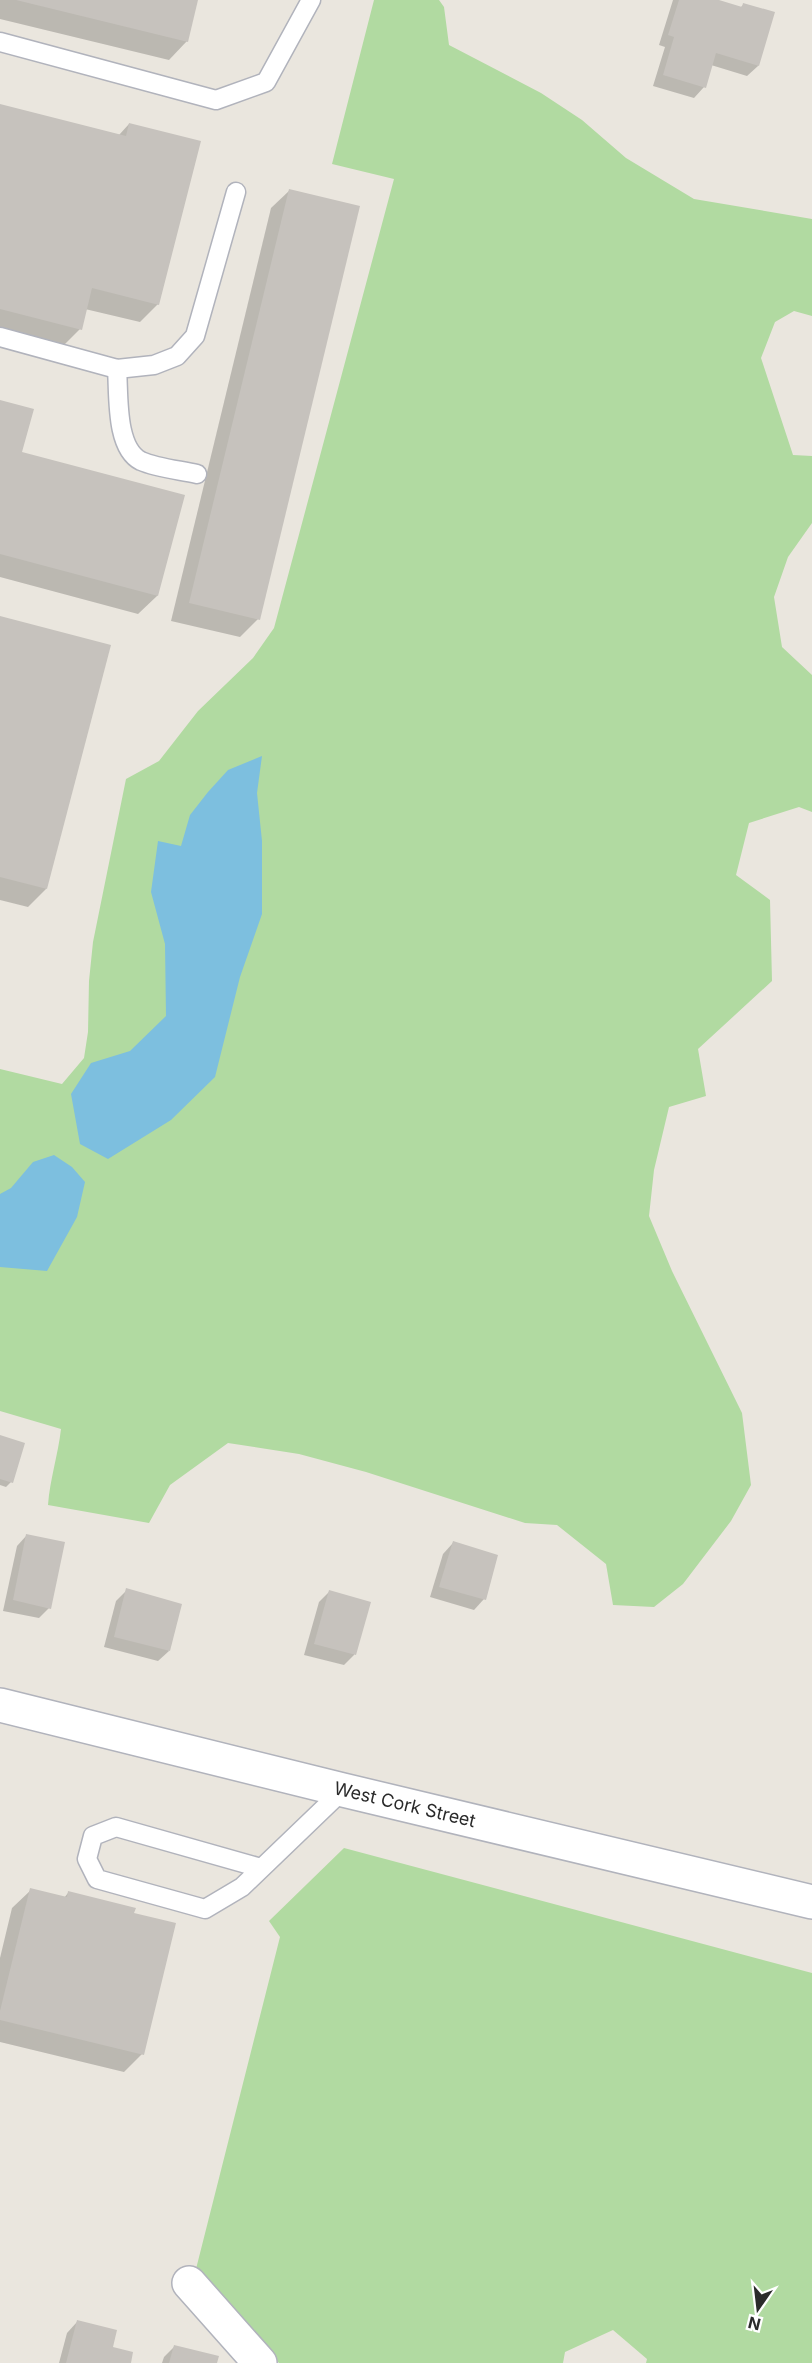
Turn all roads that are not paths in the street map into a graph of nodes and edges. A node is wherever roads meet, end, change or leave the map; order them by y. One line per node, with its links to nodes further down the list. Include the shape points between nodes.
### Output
1 (312, 0): 2 (lane, via 266,82 216,100)
2 (0, 42)
3 (236, 192): 5 (lane, via 195,336 177,356 154,365)
4 (0, 337): 5 (lane)
5 (117, 369): 6 (lane, via 122,429 128,450 141,460)
6 (196, 474)
7 (0, 1705): 8 (street, West Cork Street)
8 (343, 1790): 9 (lane); 10 (street, West Cork Street)
9 (261, 1868): 9 (lane, via 242,1887 205,1909 97,1879 87,1859 93,1836 116,1827)
10 (812, 1902)
11 (189, 2283): 12 (street)
12 (260, 2363)

